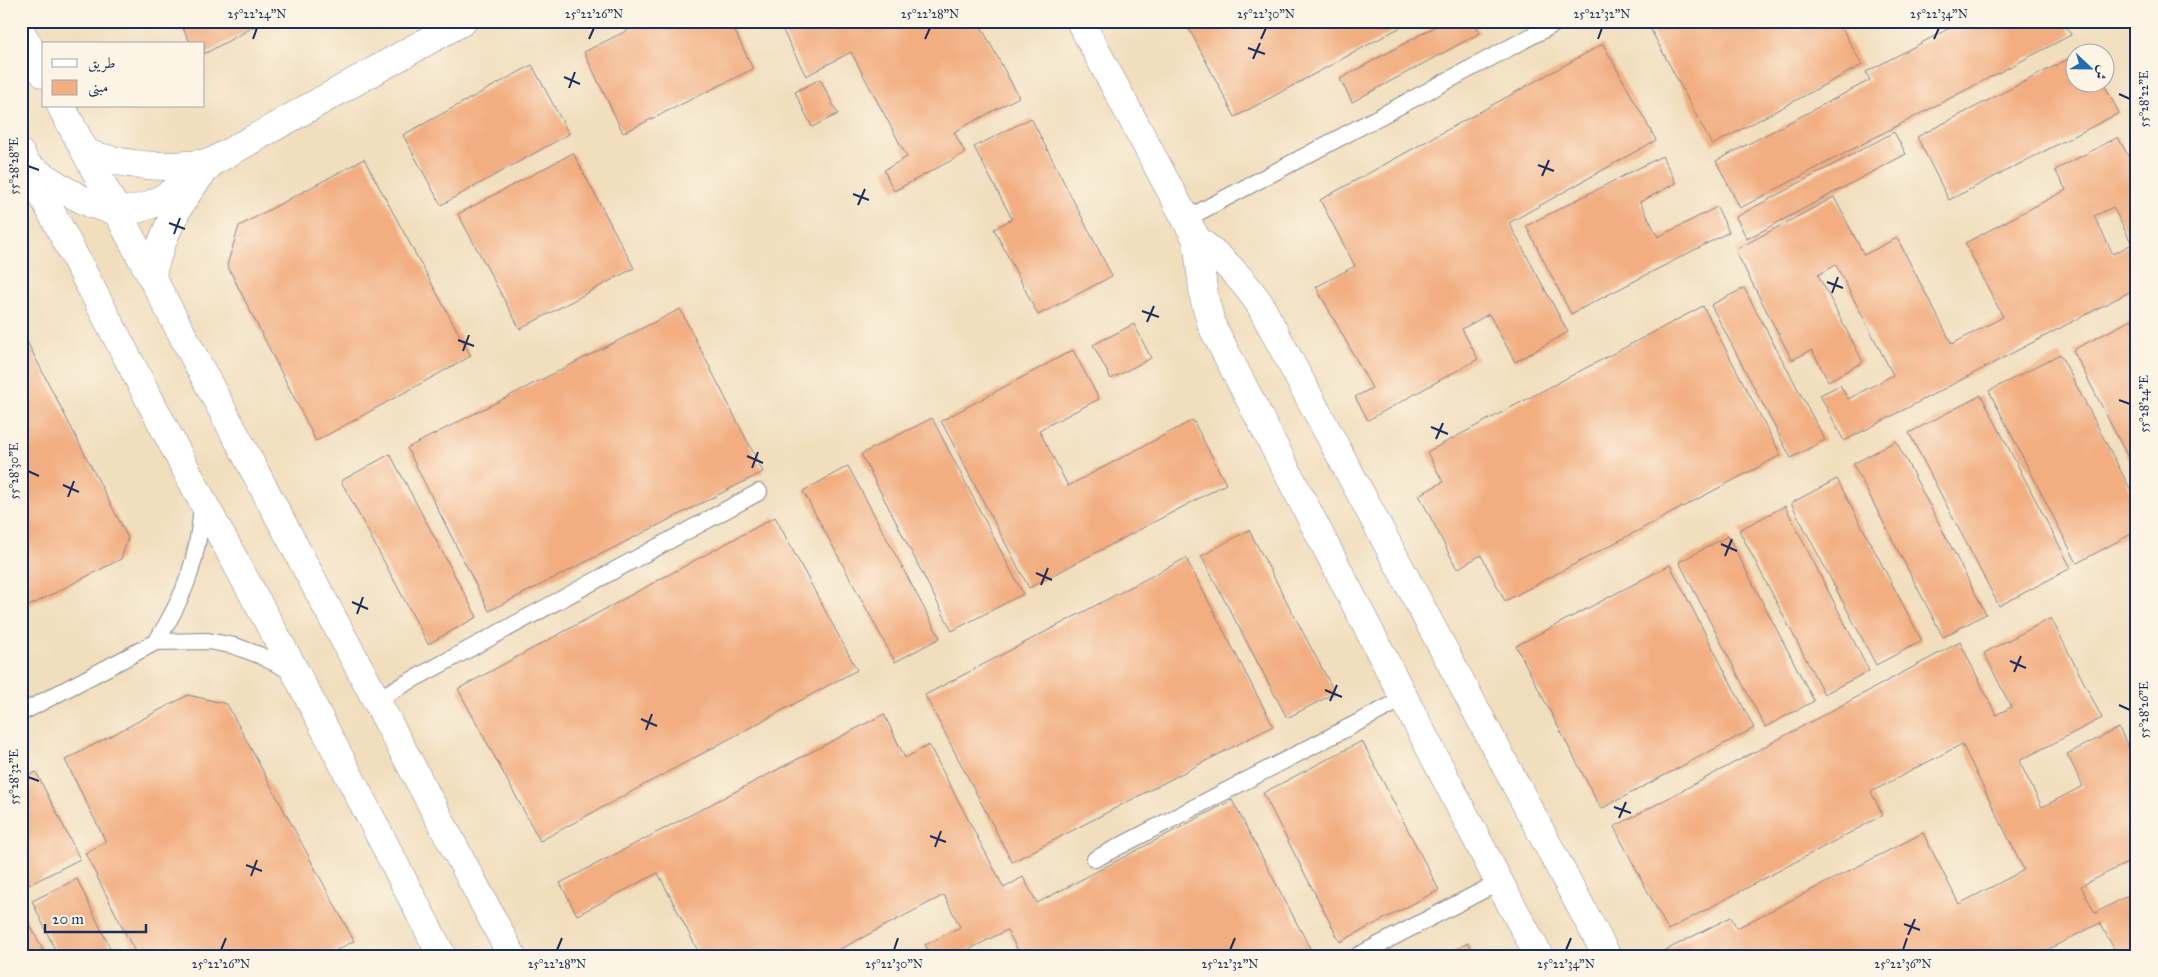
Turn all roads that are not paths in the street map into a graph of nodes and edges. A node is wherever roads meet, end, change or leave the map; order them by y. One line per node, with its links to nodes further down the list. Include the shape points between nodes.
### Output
1 (463, 21): 9 (street)
2 (1080, 21): 11 (street)
3 (1560, 21): 11 (lane)
4 (21, 32): 5 (street)
5 (42, 70)
6 (62, 108): 7 (street)
7 (86, 153): 9 (street, via 152,167); 10 (street)
8 (24, 160): 10 (street, via 83,200); 14 (street)
9 (212, 162): 10 (street, via 157,202 140,209); 12 (street, via 180,202 158,249)
10 (118, 212): 12 (street)
11 (1192, 230): 17 (street, via 1212,326); 26 (street, via 1222,257 1259,303)
12 (152, 274): 18 (street)
13 (759, 492): 18 (lane)
14 (203, 502): 15 (lane, via 194,565 173,614); 16 (street)
15 (156, 642): 16 (lane, via 208,641 235,646); 19 (lane)
16 (297, 675): 22 (street)
17 (1405, 698): 20 (lane); 21 (street)
18 (375, 700): 23 (street)
19 (21, 713)
20 (1095, 859)
21 (1499, 882): 24 (lane); 25 (street)
22 (442, 956)
23 (512, 956)
24 (1357, 956)
25 (1539, 956)
26 (1607, 956)

